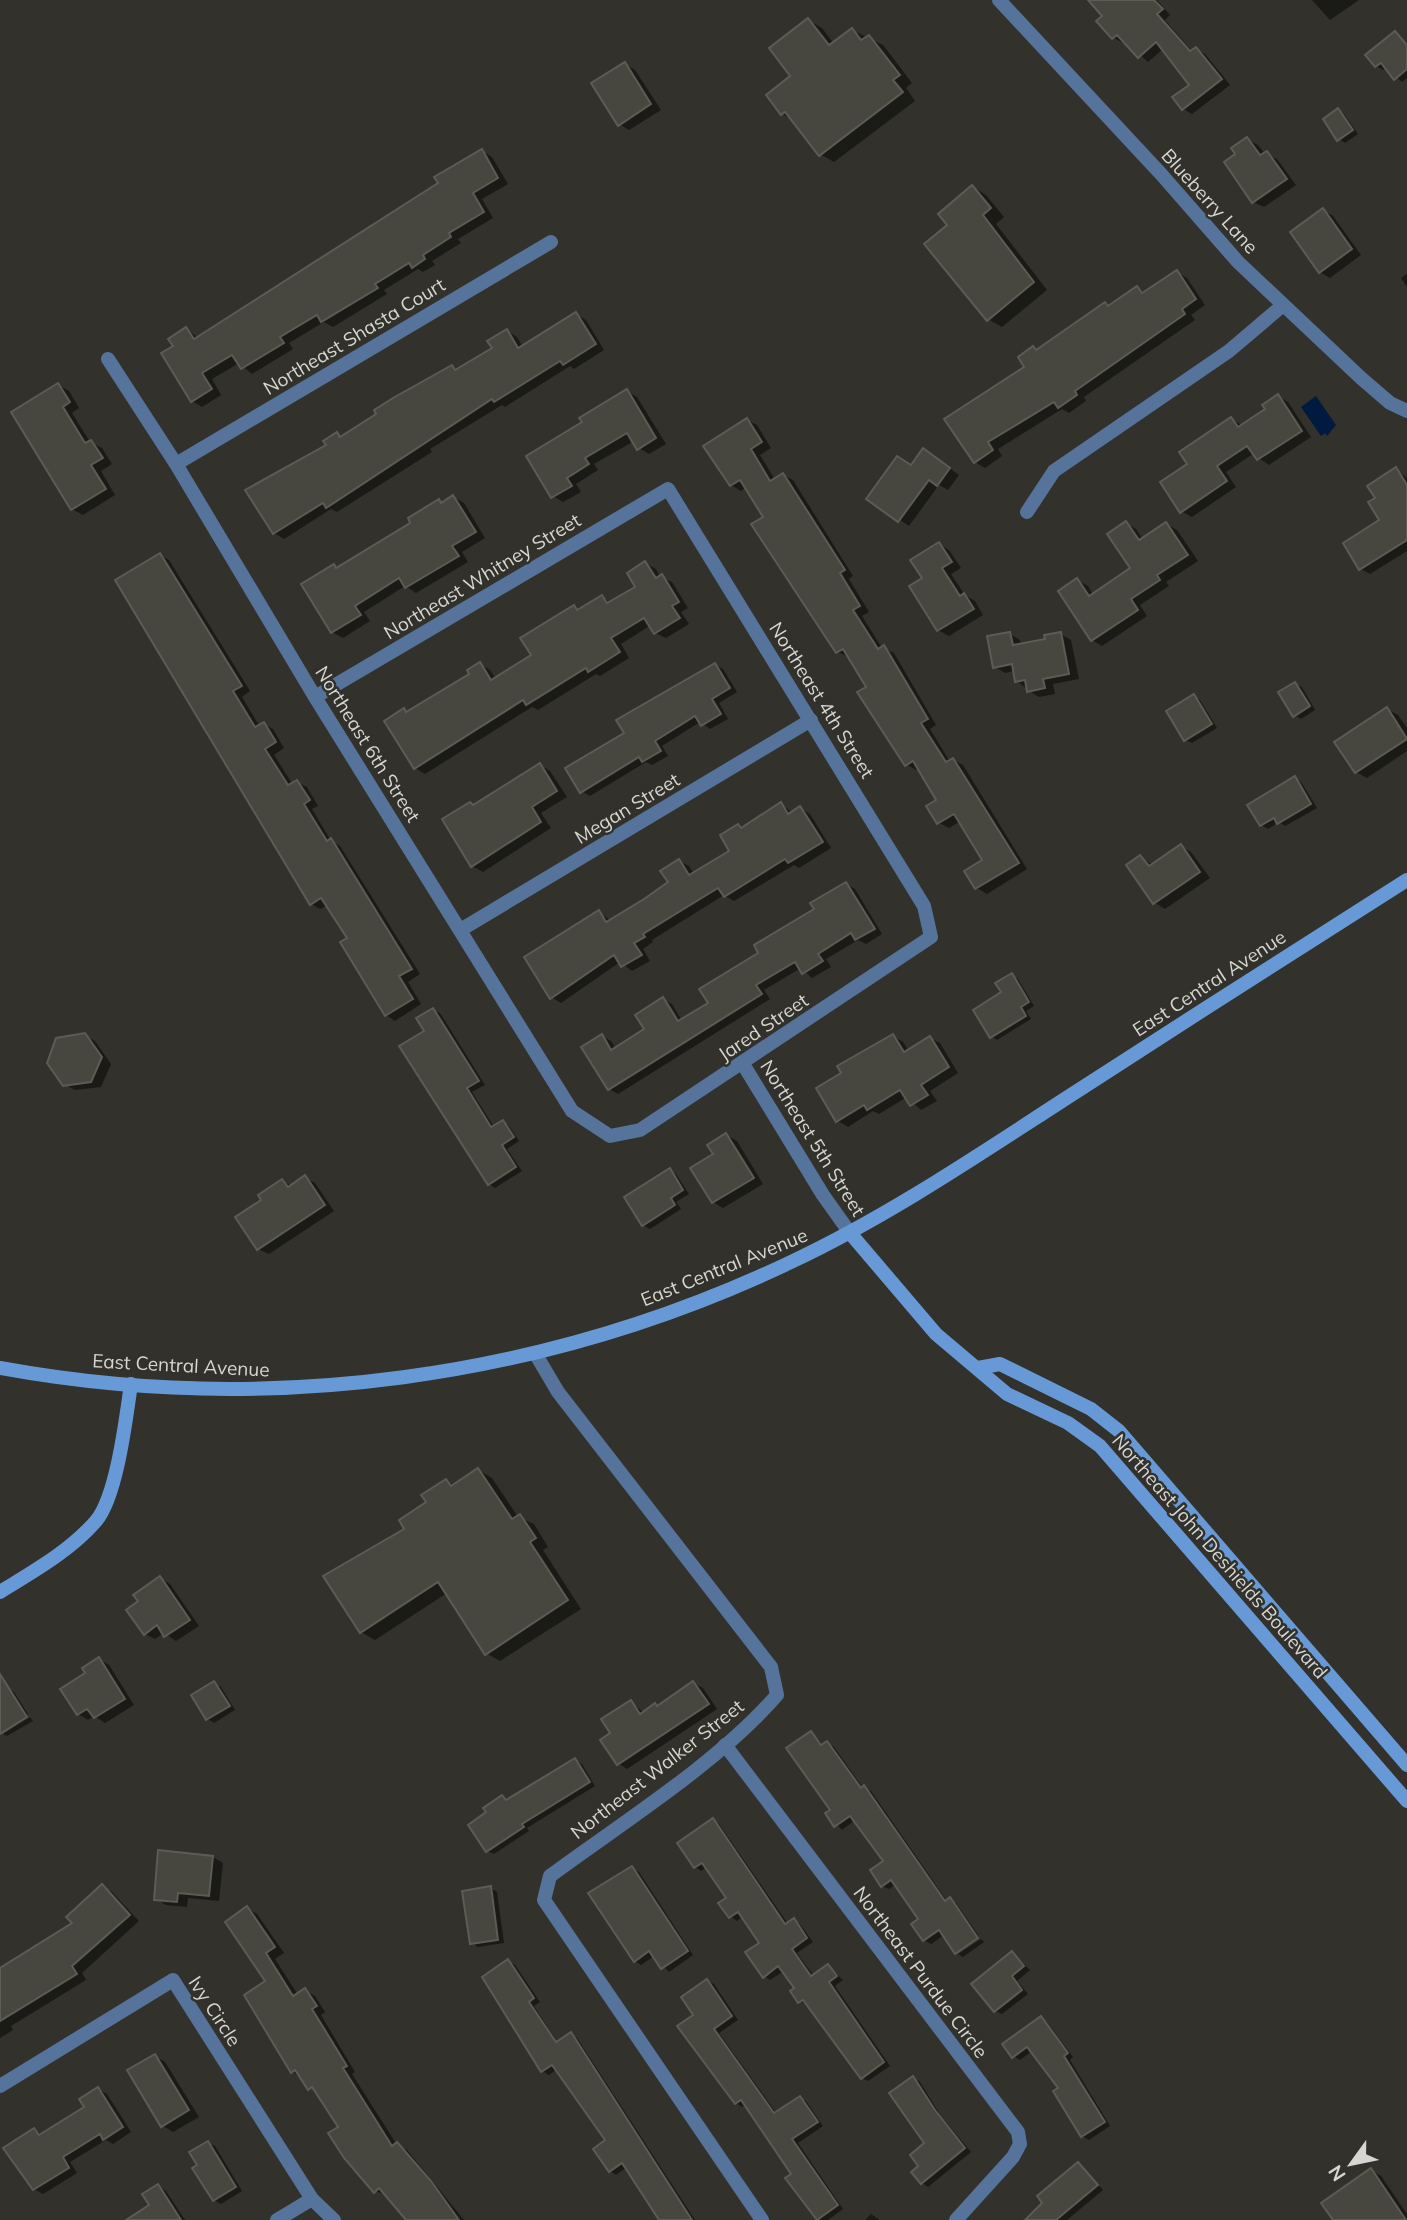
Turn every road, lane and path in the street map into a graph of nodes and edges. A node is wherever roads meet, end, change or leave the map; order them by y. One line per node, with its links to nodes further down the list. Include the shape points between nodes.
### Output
1 (999, 0): 3 (street, Blueberry Lane)
2 (551, 242): 6 (street, Northeast Shasta Court)
3 (1282, 306): 5 (street, Blueberry Lane, via 1390,403); 8 (street, via 1229,351 1054,471)
4 (108, 359): 6 (street, Northeast 6th Street)
5 (1407, 411)
6 (176, 464): 9 (street, Northeast 6th Street)
7 (668, 489): 9 (street, Northeast Whitney Street); 10 (street, Northeast 4th Street)
8 (1027, 512)
9 (315, 697): 12 (street, Northeast 6th Street)
10 (811, 720): 12 (street, Megan Street); 13 (street, Northeast 4th Street, via 924,906)
11 (1407, 880): 16 (street, East Central Avenue)
12 (462, 929): 15 (street, Northeast 6th Street, via 572,1111)
13 (931, 937): 14 (street, Jared Street)
14 (743, 1064): 15 (street, Jared Street, via 640,1130); 16 (street, Northeast 5th Street)
15 (610, 1136)
16 (850, 1233): 17 (street, East Central Avenue, via 739,1286 623,1328); 19 (street, Northeast John Deshields Boulevard, via 936,1334)
17 (535, 1353): 20 (street, East Central Avenue, via 456,1371 324,1387 211,1390); 22 (street, Northeast Walker Street, via 558,1392 771,1667 777,1695)
18 (0, 1368): 20 (street, East Central Avenue)
19 (978, 1368): 23 (street, Northeast John Deshields Boulevard, via 1000,1364 1091,1409 1119,1431); 24 (street, Northeast John Deshields Boulevard, via 1007,1394 1068,1423 1100,1446)
20 (131, 1384): 21 (street, via 116,1472 98,1519 55,1558)
21 (0, 1592)
22 (725, 1745): 29 (street, Northeast Walker Street, via 550,1876 544,1900); 30 (street, Northeast Purdue Circle, via 1018,2132 1020,2144 1013,2157)
23 (1407, 1765)
24 (1407, 1801)
25 (0, 2086): 26 (street, Ivy Circle, via 173,1980)
26 (312, 2199): 27 (street); 28 (street)
27 (277, 2220)
28 (334, 2220)
29 (762, 2220)
30 (956, 2220)

